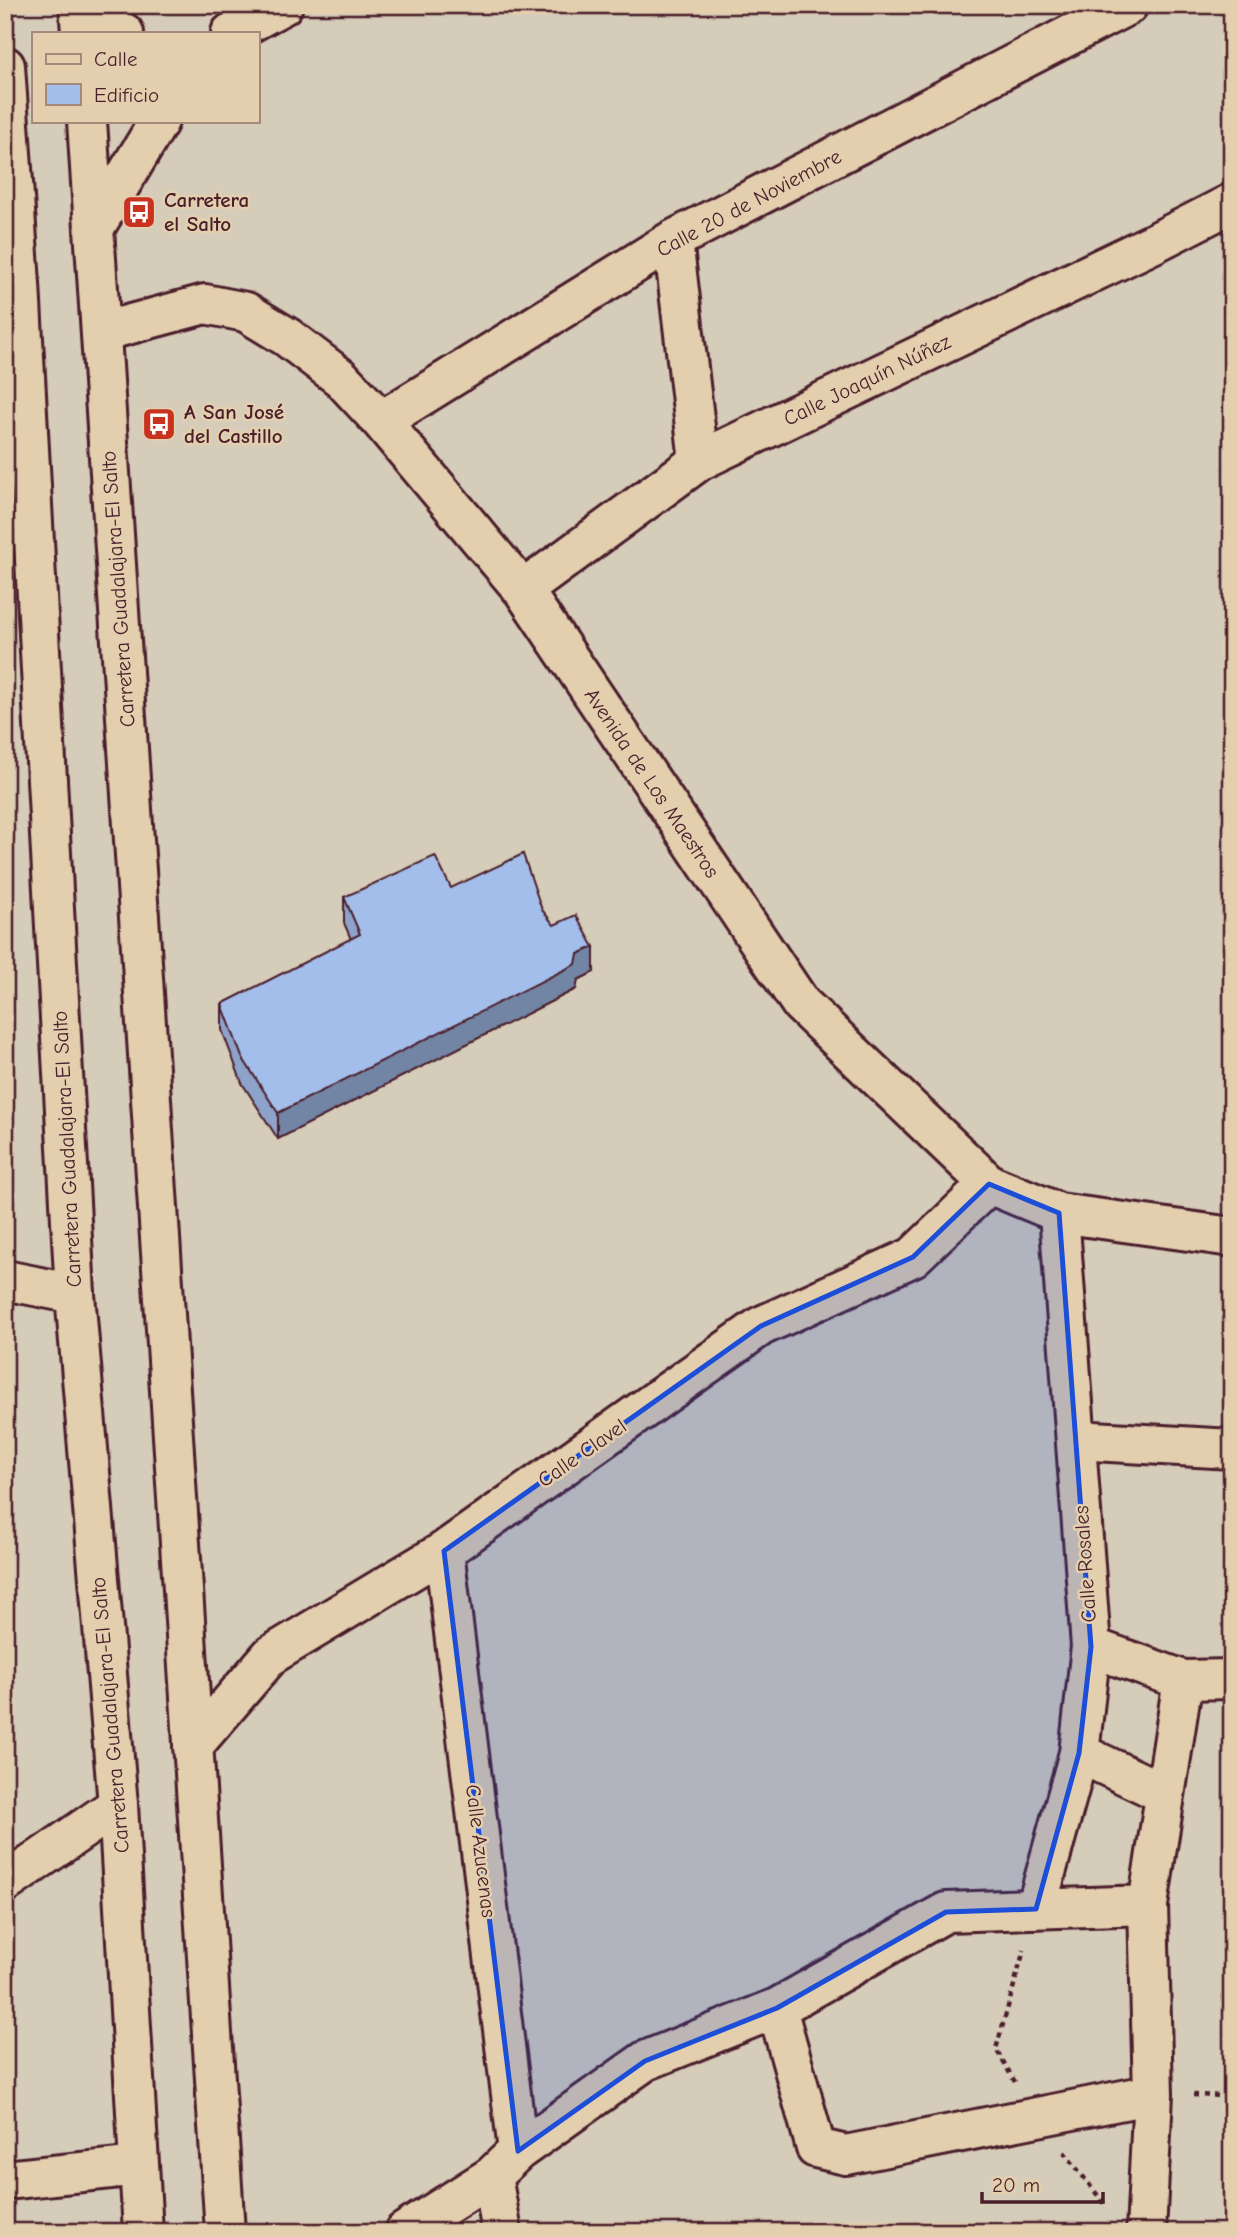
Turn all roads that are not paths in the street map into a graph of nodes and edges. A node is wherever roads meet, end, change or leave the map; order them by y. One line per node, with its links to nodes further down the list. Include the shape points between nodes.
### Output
1 (283, 5): 5 (street)
2 (1128, 5): 11 (street, Calle 20 de Noviembre)
3 (80, 15): 4 (street)
4 (122, 32)
5 (233, 32)
6 (5, 66): 12 (street, Carretera Guadalajara-El Salto)
7 (87, 122): 10 (street, Carretera Guadalajara-El Salto)
8 (158, 122): 10 (street)
9 (1232, 203): 15 (street, Calle Joaquín Núñez)
10 (94, 229): 13 (street, Carretera Guadalajara-El Salto)
11 (673, 240): 14 (street, Calle 20 de Noviembre); 15 (street)
12 (12, 285): 21 (street, Carretera Guadalajara-El Salto)
13 (101, 332): 14 (street, Avenida de Los Maestros, via 205,304 246,312 341,378); 28 (street, Carretera Guadalajara-El Salto)
14 (382, 421): 16 (street, Avenida de Los Maestros)
15 (699, 461): 16 (street, Calle Joaquín Núñez)
16 (523, 590): 17 (street, Avenida de Los Maestros, via 801,1004)
17 (989, 1184): 18 (street, Avenida de Los Maestros); 24 (street, Calle Clavel, via 913,1257 761,1326)
18 (1059, 1213): 19 (street, Avenida de Los Maestros); 22 (street, Calle Rosales)
19 (1232, 1237)
20 (5, 1280): 21 (street)
21 (75, 1293): 31 (street, Carretera Guadalajara-El Salto)
22 (1076, 1440): 23 (street); 25 (street, Calle Rosales)
23 (1232, 1449)
24 (444, 1551): 28 (street, Calle Clavel, via 271,1655); 37 (street, Calle Azucenas)
25 (1091, 1647): 27 (street); 29 (street, Calle Rosales)
26 (1232, 1679): 27 (street)
27 (1183, 1680): 30 (street)
28 (193, 1746): 41 (street, Carretera Guadalajara-El Salto)
29 (1079, 1753): 30 (street); 34 (street, Calle Rosales)
30 (1165, 1794): 33 (street)
31 (118, 1805): 32 (street); 38 (street, Carretera Guadalajara-El Salto)
32 (5, 1882)
33 (1148, 1905): 34 (street); 36 (street)
34 (1036, 1909): 35 (street, via 946,1912)
35 (777, 2008): 36 (street, via 816,2148 846,2155); 37 (street, via 645,2061)
36 (1153, 2094): 44 (street)
37 (505, 2163): 42 (street); 43 (street, Calle Azucenas)
38 (139, 2166): 39 (street); 40 (street, Carretera Guadalajara-El Salto)
39 (5, 2180)
40 (143, 2232)
41 (225, 2232)
42 (404, 2232)
43 (502, 2232)
44 (1146, 2232)

